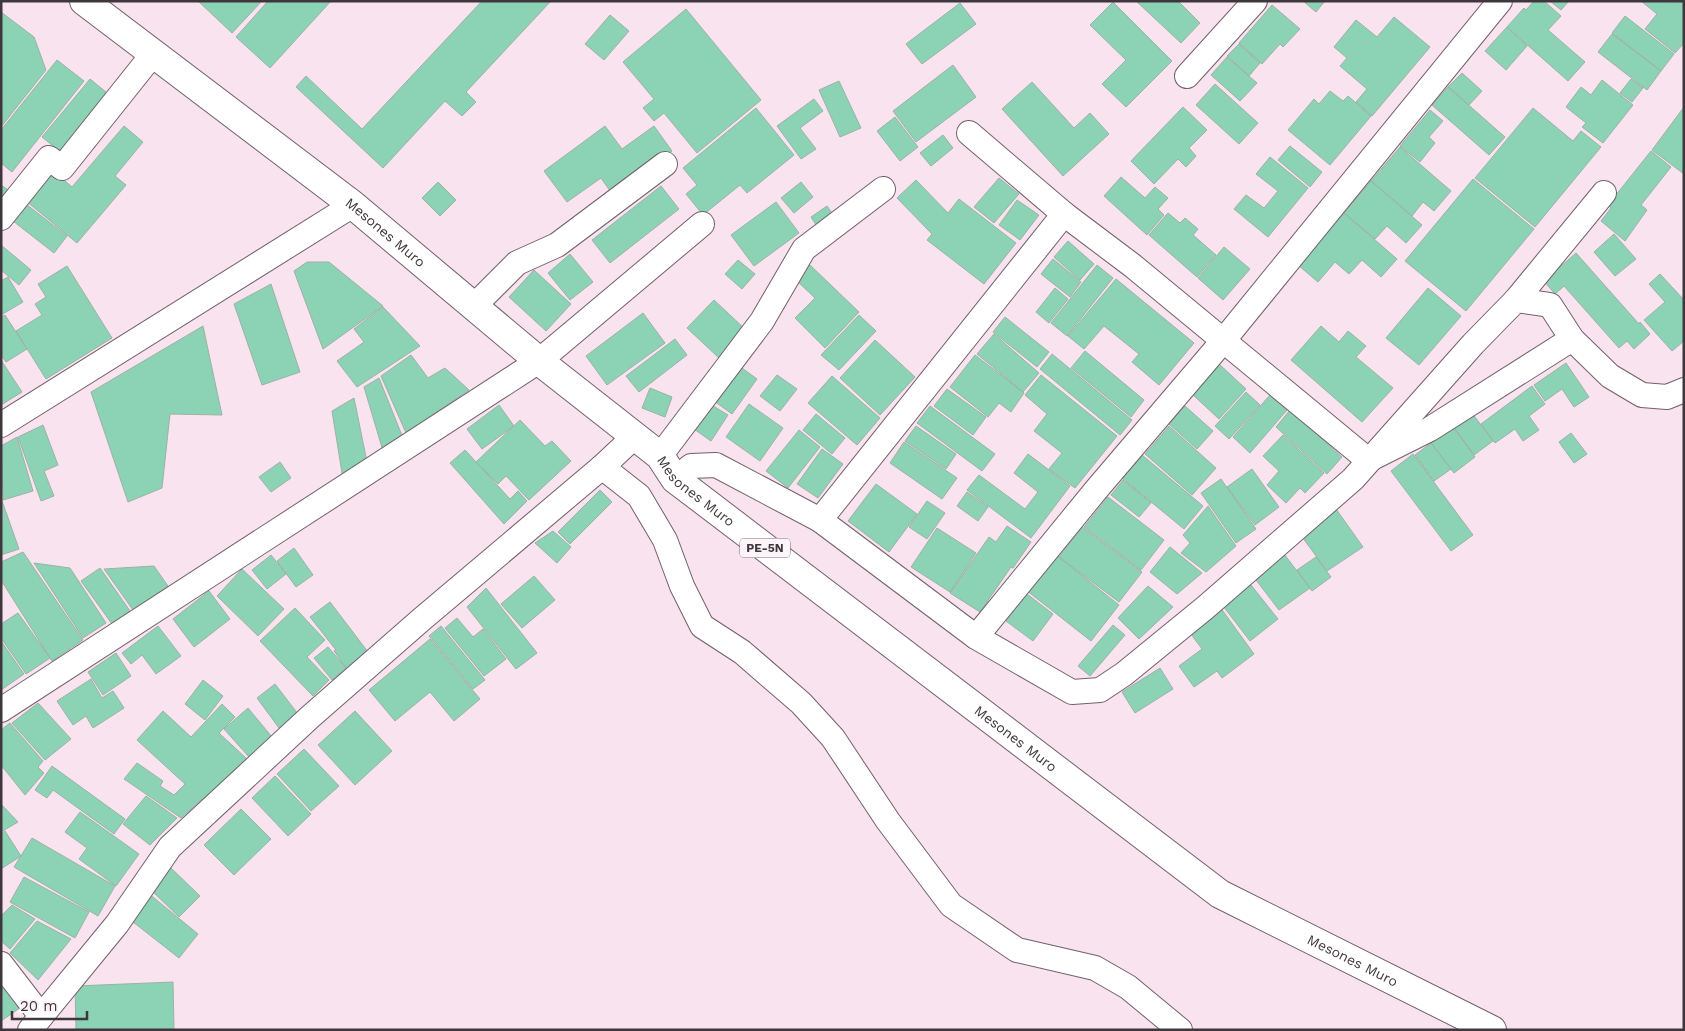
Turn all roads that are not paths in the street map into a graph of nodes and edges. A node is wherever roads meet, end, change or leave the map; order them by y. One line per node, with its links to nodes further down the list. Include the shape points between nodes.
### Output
1 (1255, 1): 5 (street)
2 (1500, 1): 17 (street)
3 (92, 4): 4 (highway, Mesones Muro / PE-5N)
4 (153, 54): 10 (highway, Mesones Muro / PE-5N); 12 (street, via 62,168 49,158)
5 (1187, 76)
6 (969, 134): 11 (street)
7 (665, 164): 15 (street, via 557,245 517,263)
8 (883, 189): 22 (street, via 804,249 762,321)
9 (1604, 193): 14 (street)
10 (353, 205): 15 (highway, Mesones Muro / PE-5N); 20 (street)
11 (1064, 214): 17 (street); 26 (street)
12 (1, 218)
13 (702, 224): 18 (street)
14 (1516, 300): 16 (street, via 1550,305); 23 (street)
15 (474, 306): 18 (highway, Mesones Muro / PE-5N)
16 (1572, 338): 19 (street, via 1610,376 1642,395 1667,397); 23 (street, via 1430,429)
17 (1223, 341): 23 (street); 27 (street)
18 (539, 361): 21 (highway, Mesones Muro / PE-5N); 28 (street)
19 (1684, 390)
20 (1, 425)
21 (635, 436): 22 (highway, Mesones Muro / PE-5N); 24 (street)
22 (660, 456): 25 (highway, Mesones Muro / PE-5N)
23 (1368, 460): 27 (street, via 1353,479 1206,607 1100,690 1072,692)
24 (602, 467): 30 (street, via 332,698 170,847 117,924); 31 (street, via 639,496 665,540 682,586 702,626 742,652 801,703 833,738 888,821 950,905 1017,950 1095,968 1128,988)
25 (675, 479): 26 (street, via 691,466 716,465); 32 (highway, Mesones Muro / PE-5N, via 1220,894)
26 (820, 520): 27 (street)
27 (976, 637)
28 (1, 710)
29 (1, 964): 30 (street)
30 (35, 1023)
31 (1180, 1030)
32 (1492, 1030)

